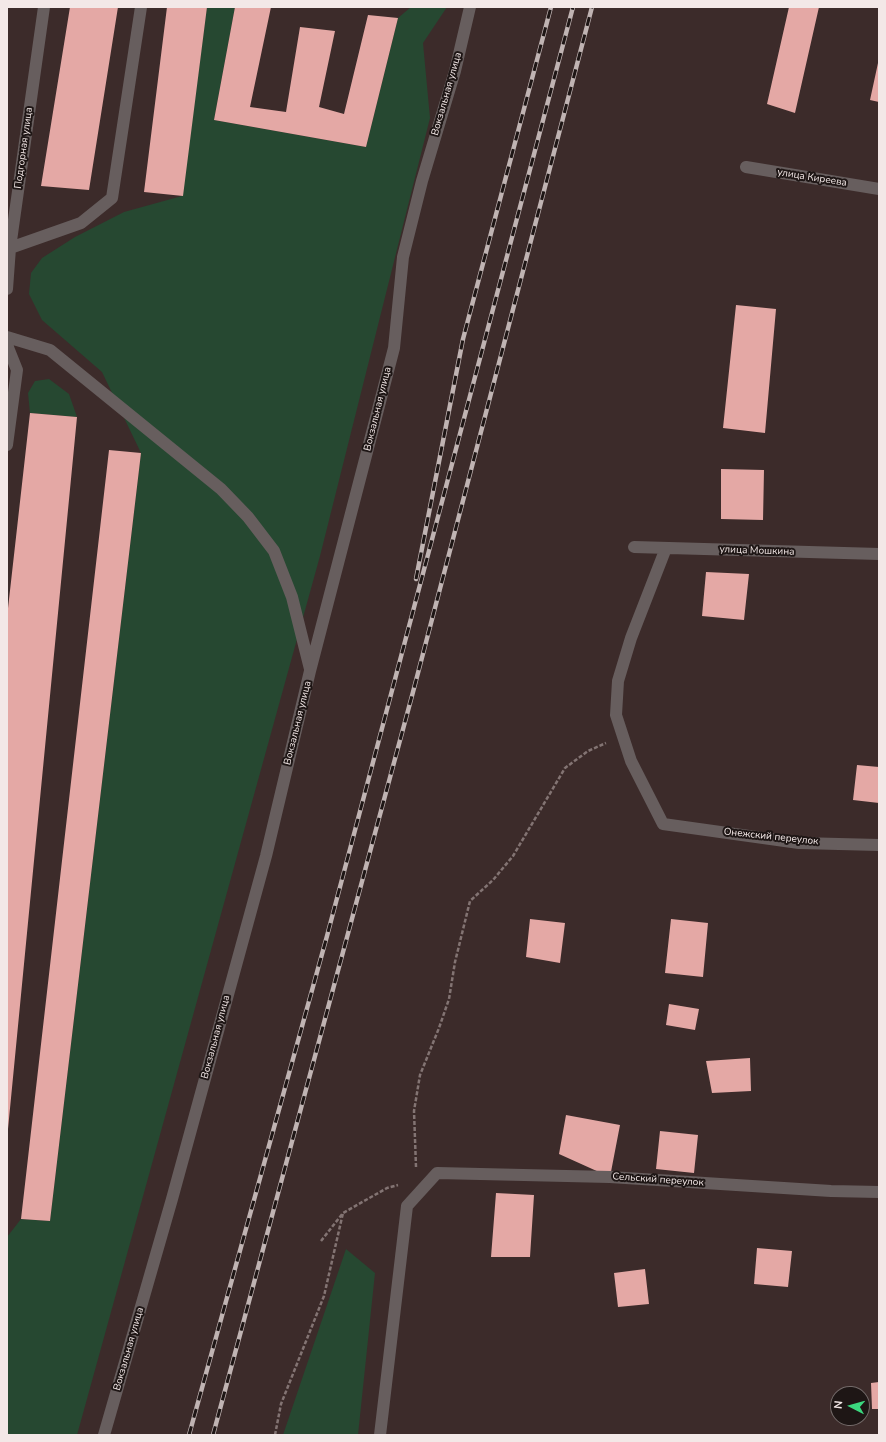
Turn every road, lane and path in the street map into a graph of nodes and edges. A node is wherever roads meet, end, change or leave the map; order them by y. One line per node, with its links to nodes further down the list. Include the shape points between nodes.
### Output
1 (44, 7): 6 (street, Подгорная улица)
2 (141, 7): 6 (street, via 112,198 81,223)
3 (470, 7): 14 (street, Вокзальная улица, via 455,71 402,257 394,348)
4 (746, 166): 5 (street, улица Киреева)
5 (879, 188)
6 (8, 248): 7 (street, Подгорная улица)
7 (7, 289)
8 (7, 337): 14 (street, via 50,350 220,489 248,517 274,551 292,597)
9 (7, 345): 10 (street, via 17,370)
10 (7, 445)
11 (634, 547): 12 (street, улица Мошкина)
12 (666, 548): 13 (street, улица Мошкина); 15 (street, via 618,681 616,715)
13 (879, 554)
14 (310, 672): 22 (street, Вокзальная улица, via 264,864)
15 (623, 736): 16 (street, Онежский переулок, via 632,761 663,824 799,843); 17 (path, via 588,751 565,768 513,856 493,880 470,901 449,999 420,1076 414,1111 417,1180)
16 (879, 844)
17 (437, 1173): 19 (street, Сельский переулок, via 610,1177 831,1192); 24 (street, via 407,1206)
18 (402, 1184): 20 (path, via 387,1188)
19 (879, 1192)
20 (343, 1213): 21 (path); 23 (path, via 324,1296 281,1404)
21 (321, 1241)
22 (104, 1435)
23 (276, 1435)
24 (380, 1435)

